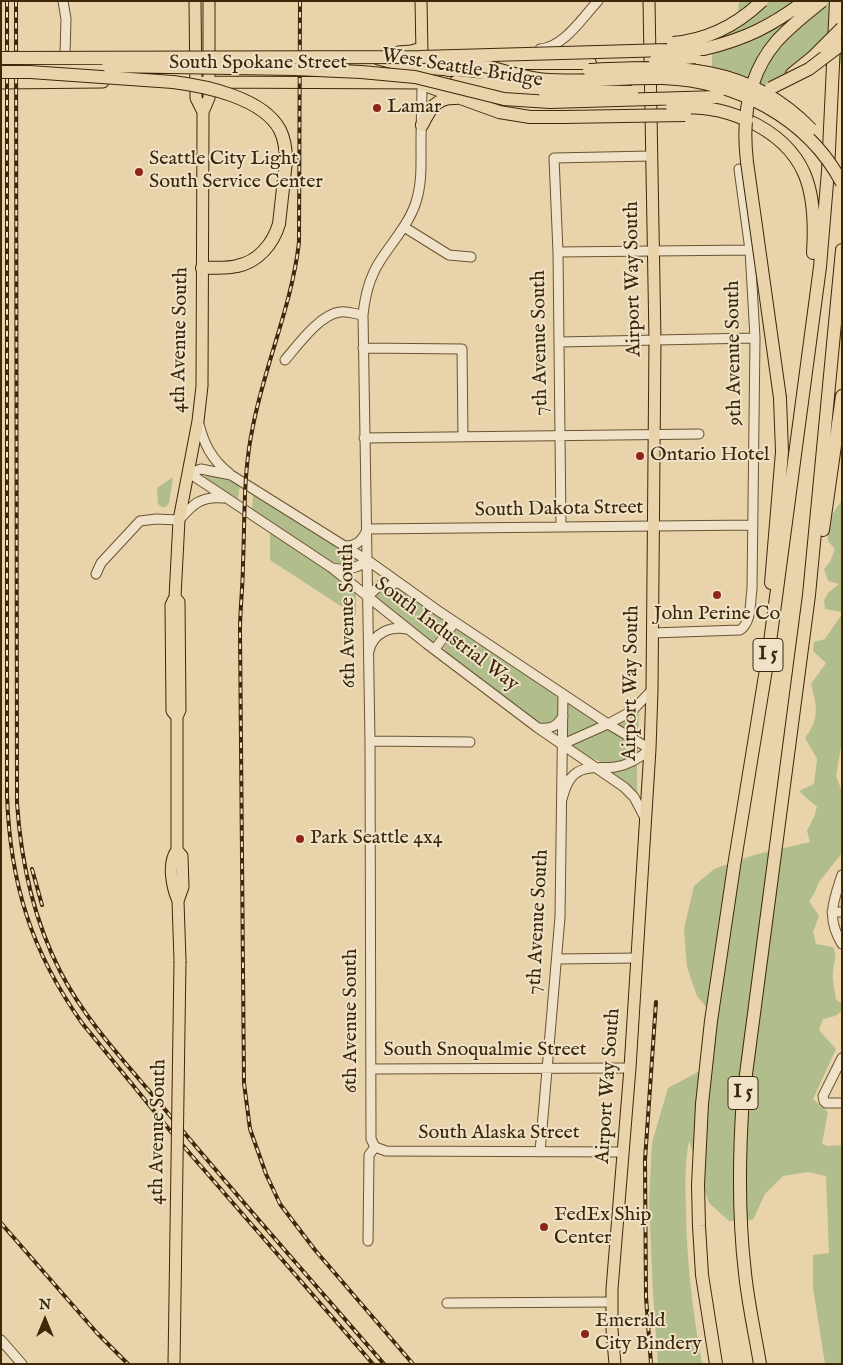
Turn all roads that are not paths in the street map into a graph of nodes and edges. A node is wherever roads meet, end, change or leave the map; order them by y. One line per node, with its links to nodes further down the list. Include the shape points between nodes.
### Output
1 (64, 1): 15 (street)
2 (195, 1): 16 (main road, 4th Avenue South)
3 (210, 1): 17 (main road, 4th Avenue South)
4 (421, 1): 21 (main road, 6th Avenue South)
5 (598, 1): 21 (street, South Spokane Street, via 566,36 551,47 440,51)
6 (649, 1): 29 (main road, Airport Way South)
7 (762, 1): 22 (highway, bridge, via 737,22 699,39 545,50)
8 (806, 1): 22 (highway, bridge, via 747,37 704,49); 24 (highway, bridge, via 765,34 705,55)
9 (822, 1): 92 (highway, bridge, via 786,31 765,58 750,92 744,124 780,398 782,452)
10 (836, 1): 54 (highway, via 828,171)
11 (842, 28): 38 (highway, bridge, via 813,57)
12 (842, 44): 38 (highway, West Seattle Bridge, bridge, via 809,69)
13 (1, 54): 14 (main road, South Spokane Street)
14 (42, 54): 15 (main road, South Spokane Street); 35 (main road)
15 (65, 54): 16 (main road, South Spokane Street); 30 (main road)
16 (195, 55): 17 (main road, South Spokane Street); 31 (main road, 4th Avenue South)
17 (210, 55): 18 (main road, South Spokane Street); 32 (main road, 4th Avenue South)
18 (342, 55): 19 (main road, South Spokane Street); 36 (main road, via 333,59 329,66 331,74)
19 (363, 55): 21 (main road, South Spokane Street, via 411,51); 21 (main road, South Spokane Street, via 400,66)
20 (1, 58): 21 (highway, West Seattle Bridge, bridge)
21 (421, 58): 22 (highway, West Seattle Bridge, bridge); 25 (main road, South Spokane Street); 37 (main road, 6th Avenue South); 47 (highway, bridge, via 480,64 548,80 664,78 725,88 761,103 795,126 820,150)
22 (502, 59): 24 (highway, via 536,70); 25 (highway)
23 (1, 66): 27 (highway, West Seattle Bridge, bridge, via 295,69)
24 (589, 66): 46 (highway, bridge, via 683,69 741,82 773,98 800,118)
25 (449, 70): 28 (main road, South Spokane Street, via 486,73)
26 (1, 72): 55 (highway, bridge, via 191,84 213,89 253,106 272,120 283,136 286,161 277,231 268,247 253,260 238,266)
27 (396, 75): 39 (highway, West Seattle Bridge, bridge, via 431,80 504,99 527,101); 42 (highway, bridge, via 514,107 699,107 724,111)
28 (514, 81): 29 (main road, South Spokane Street); 33 (main road, South Spokane Street)
29 (650, 81): 44 (main road, Airport Way South)
30 (65, 82): 31 (main road, South Spokane Street); 35 (main road, South Spokane Street)
31 (196, 82): 32 (main road, South Spokane Street); 41 (main road, 4th Avenue South, via 196,98)
32 (210, 82): 36 (main road, South Spokane Street); 41 (main road, 4th Avenue South, via 209,98)
33 (456, 82): 37 (main road, South Spokane Street); 39 (highway, bridge, via 544,91 658,92)
34 (1, 83): 35 (main road, South Spokane Street)
35 (42, 83)
36 (340, 83): 37 (main road, South Spokane Street)
37 (422, 84): 40 (highway); 43 (street, 6th Avenue South)
38 (772, 88): 39 (highway, West Seattle Bridge, bridge, via 758,93)
39 (718, 97)
40 (459, 98): 42 (highway, bridge, via 514,115 563,118 695,115); 43 (highway, via 438,101)
41 (203, 112): 55 (main road, 4th Avenue South)
42 (747, 120): 54 (highway, via 780,140 796,158 806,177 814,213)
43 (422, 125): 48 (street, 6th Avenue South, via 420,188)
44 (651, 156): 49 (main road, Airport Way South); 52 (street, 7th Avenue South, via 554,158)
45 (739, 169): 50 (street, 9th Avenue South)
46 (842, 175)
47 (842, 183)
48 (404, 227): 53 (street, via 449,255); 57 (street, 6th Avenue South, via 369,283)
49 (652, 250): 50 (street); 52 (street); 59 (main road, Airport Way South)
50 (750, 250): 58 (street, 9th Avenue South)
51 (842, 250): 56 (highway, I 5)
52 (558, 252): 60 (street, 7th Avenue South)
53 (470, 257)
54 (816, 266): 92 (highway, I 5, via 806,326 811,342)
55 (202, 268): 64 (main road, 4th Avenue South, via 202,386)
56 (841, 268): 83 (highway, I 5)
57 (363, 315): 61 (street, 6th Avenue South); 62 (street, via 331,314)
58 (755, 338): 59 (street); 74 (street, 9th Avenue South)
59 (654, 340): 60 (street); 65 (main road, Airport Way South)
60 (559, 342): 67 (street, 7th Avenue South)
61 (364, 348): 68 (street, via 462,349); 69 (street, 6th Avenue South)
62 (285, 360)
63 (842, 396): 83 (highway, via 819,563)
64 (198, 421): 70 (main road, 4th Avenue South); 71 (street, via 206,446 218,464)
65 (654, 434): 66 (street); 67 (street); 75 (main road, Airport Way South)
66 (699, 434)
67 (560, 436): 68 (street); 76 (street, 7th Avenue South)
68 (463, 437): 69 (street)
69 (364, 438): 77 (street, 6th Avenue South)
70 (189, 473): 71 (street, South Industrial Way, via 202,470); 72 (street, South Industrial Way); 73 (main road, 4th Avenue South)
71 (231, 475): 78 (street, South Industrial Way)
72 (226, 498): 73 (street, via 212,497 198,502); 80 (street, South Industrial Way)
73 (178, 520): 81 (street, via 140,521 101,564); 84 (main road, 4th Avenue South)
74 (752, 525): 75 (street, South Dakota Street); 89 (street, 9th Avenue South, via 752,589 745,627 740,630)
75 (653, 526): 76 (street, South Dakota Street); 89 (main road, Airport Way South)
76 (561, 527): 77 (street, South Dakota Street)
77 (367, 529): 78 (street, via 356,544); 79 (street, 6th Avenue South)
78 (343, 546): 79 (street, South Industrial Way)
79 (367, 561): 80 (street, via 351,569); 82 (street, South Industrial Way); 85 (street, 6th Avenue South)
80 (332, 568): 85 (street, South Industrial Way)
81 (96, 574)
82 (398, 583): 85 (street, via 379,586); 86 (street, South Industrial Way)
83 (808, 595): 129 (highway, I 5, via 759,964 739,1157 744,1273)
84 (175, 597): 87 (main road, 4th Avenue South, via 171,605); 93 (main road, 4th Avenue South, via 179,602)
85 (367, 598): 88 (street, South Industrial Way); 91 (street, 6th Avenue South)
86 (455, 622): 90 (street); 95 (street, South Industrial Way)
87 (172, 624): 93 (main road, via 175,626 176,656); 97 (main road, 4th Avenue South, via 172,711)
88 (408, 629): 90 (street, South Industrial Way); 91 (street, via 394,628 381,633 370,647)
89 (652, 633): 94 (main road, Airport Way South)
90 (435, 650): 99 (street, South Industrial Way)
91 (368, 656): 100 (street, 6th Avenue South)
92 (768, 657): 128 (highway, I 5, via 706,1058 700,1139 698,1185 702,1275)
93 (180, 660): 97 (main road, 4th Avenue South, via 180,710)
94 (652, 690): 98 (street, via 632,711); 103 (main road, Airport Way South)
95 (564, 694): 96 (street, 7th Avenue South); 98 (street, South Industrial Way)
96 (564, 714): 99 (street, via 557,725); 102 (street, 7th Avenue South)
97 (177, 717): 126 (main road, 4th Avenue South, bridge, via 177,850 173,856 173,888 178,901 180,960)
98 (608, 724): 102 (street); 103 (street, South Industrial Way)
99 (538, 728): 102 (street, South Industrial Way)
100 (370, 741): 101 (street); 116 (street, 6th Avenue South)
101 (470, 742)
102 (563, 744): 104 (street, South Industrial Way); 105 (street, 7th Avenue South)
103 (650, 749): 104 (street, via 628,764); 106 (main road, Airport Way South)
104 (596, 768): 105 (street, via 576,772); 106 (street, South Industrial Way, via 634,797)
105 (562, 799): 112 (street, 7th Avenue South)
106 (645, 819): 111 (main road, Airport Way South)
107 (842, 874): 108 (street)
108 (832, 912): 109 (street); 110 (street, via 833,928)
109 (842, 912)
110 (842, 944)
111 (636, 958): 112 (street); 115 (main road, Airport Way South)
112 (557, 959): 114 (street, 7th Avenue South)
113 (842, 1058): 117 (street, via 823,1096 826,1103)
114 (548, 1068): 115 (street, South Snoqualmie Street); 116 (street, South Snoqualmie Street); 119 (street, 7th Avenue South)
115 (630, 1068): 120 (main road, Airport Way South)
116 (371, 1069): 118 (street, 6th Avenue South, via 370,1139)
117 (842, 1103)
118 (375, 1148): 119 (street, South Alaska Street, via 386,1151); 121 (street, 6th Avenue South, via 369,1155)
119 (540, 1152): 120 (street, South Alaska Street)
120 (622, 1152): 122 (main road, Airport Way South)
121 (368, 1241)
122 (612, 1302): 123 (street); 127 (main road, Airport Way South)
123 (447, 1304)
124 (1, 1340): 125 (street)
125 (22, 1364)
126 (174, 1364)
127 (615, 1364)
128 (716, 1364)
129 (760, 1364)

